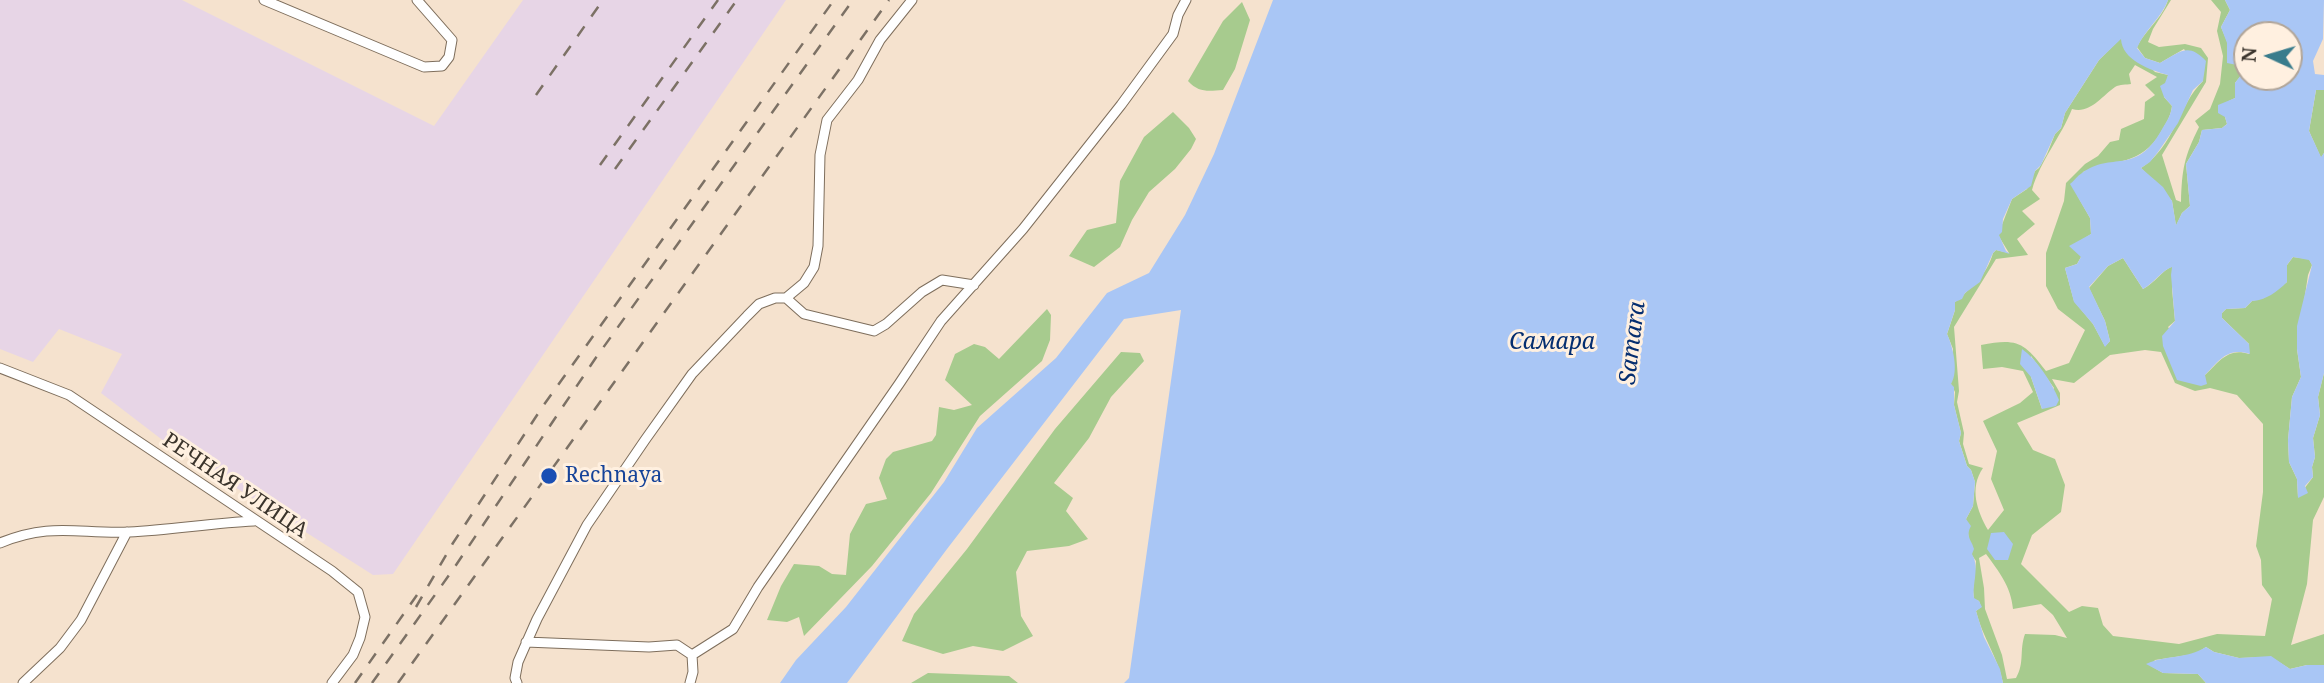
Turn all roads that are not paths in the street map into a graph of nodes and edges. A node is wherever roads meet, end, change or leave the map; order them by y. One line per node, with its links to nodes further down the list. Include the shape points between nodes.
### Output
1 (264, 0): 2 (street, via 424,67 442,66 452,40)
2 (416, 0)
3 (912, 0): 6 (street, via 827,120 820,155 814,267)
4 (1186, 0): 5 (street, via 1173,34 1121,106)
5 (974, 285): 6 (street, via 942,279 874,331 804,314); 12 (street, via 941,321 733,629)
6 (786, 298): 11 (street, via 759,304 692,374 587,525)
7 (0, 368): 8 (street, РЕЧНАЯ УЛИЦА, via 69,395)
8 (254, 520): 9 (street); 14 (street, РЕЧНАЯ УЛИЦА, via 358,592 365,617 360,638)
9 (127, 532): 10 (street, via 44,530); 13 (street, via 81,621)
10 (0, 543)
11 (526, 642): 12 (street, via 677,645); 15 (street, via 518,662)
12 (692, 655): 16 (street)
13 (23, 683)
14 (332, 683)
15 (517, 683)
16 (690, 683)

